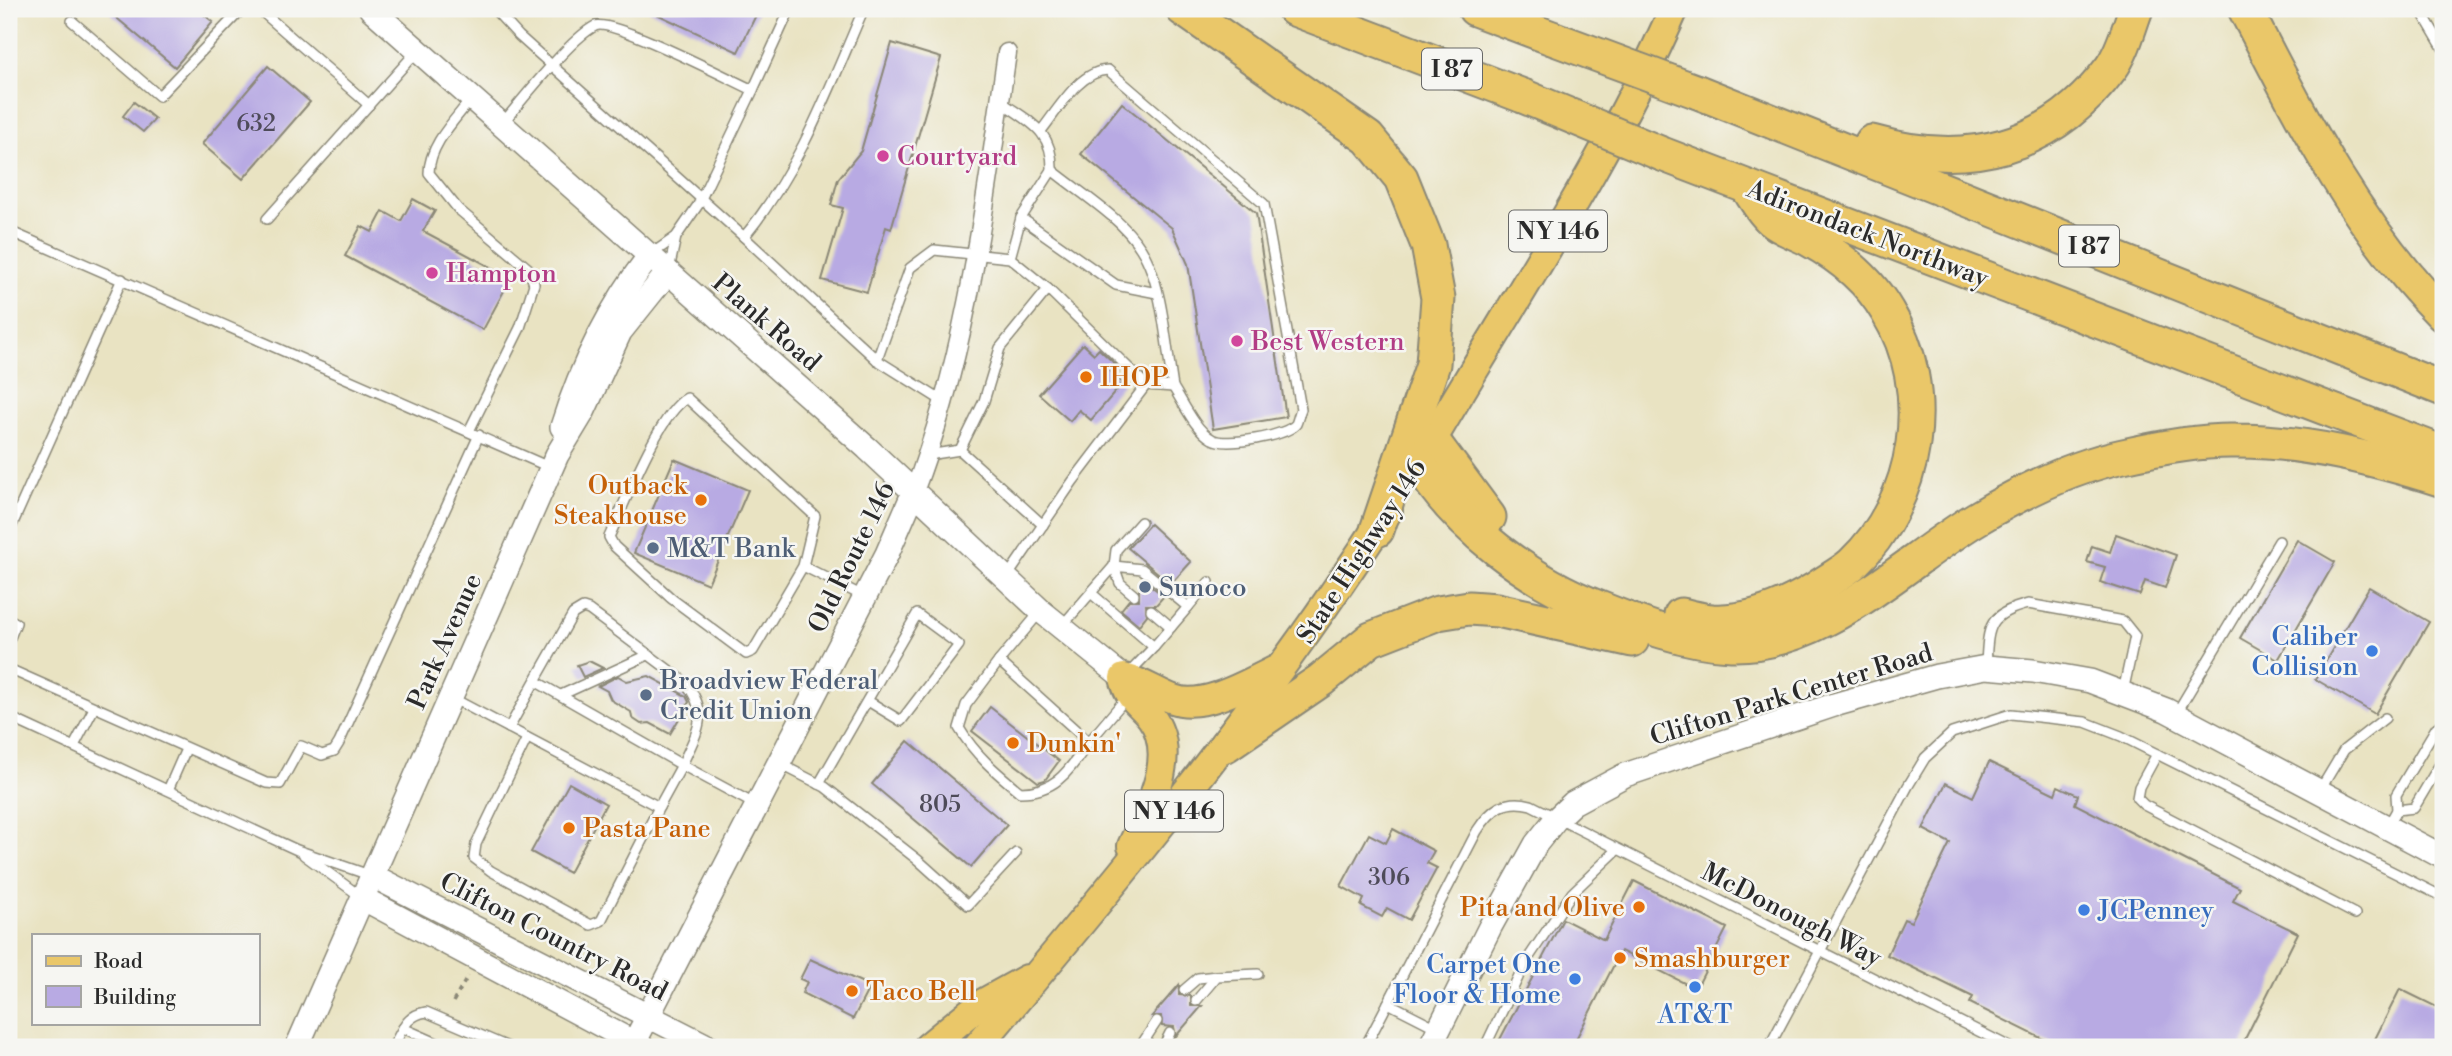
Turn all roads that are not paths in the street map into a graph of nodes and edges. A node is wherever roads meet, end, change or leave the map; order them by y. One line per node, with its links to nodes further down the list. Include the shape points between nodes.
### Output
1 (242, 9): 14 (lane, via 159,96)
2 (259, 9): 22 (lane)
3 (371, 9): 16 (street, Plank Road)
4 (494, 9): 18 (lane)
5 (790, 9): 19 (lane)
6 (860, 9): 33 (lane, via 816,123 765,211)
7 (1182, 9): 57 (highway, via 1368,138 1401,178 1428,245 1438,298 1433,364)
8 (1294, 9): 27 (highway, Adirondack Northway / I 87, bridge)
9 (1475, 9): 23 (highway, I 87, bridge)
10 (1674, 9): 49 (main road, State Highway 146 / NY 146, via 1629,105)
11 (2136, 9): 23 (highway, via 2112,66 2060,120 1983,153 1896,149)
12 (2245, 9): 41 (highway, via 2352,205 2416,288)
13 (2420, 9): 15 (lane)
14 (72, 21)
15 (2443, 48)
16 (419, 50): 20 (street, Plank Road); 22 (lane)
17 (1007, 53): 21 (street, Old Route 146)
18 (554, 65): 19 (lane, via 596,25 607,24); 24 (lane); 28 (lane)
19 (753, 90): 28 (lane)
20 (472, 97): 24 (street, Plank Road); 47 (lane, via 429,160 429,173 458,209 529,269 534,284)
21 (1000, 101): 25 (lane); 35 (street, Old Route 146)
22 (369, 105): 30 (lane)
23 (1735, 105): 45 (highway, I 87)
24 (502, 124): 34 (street, Plank Road)
25 (1041, 131): 26 (lane, via 1049,142); 44 (lane, via 1086,78 1096,70 1108,70 1264,204 1301,408 1296,424 1284,433 1214,441)
26 (1052, 170): 29 (lane); 40 (lane, via 1135,241 1149,265)
27 (1746, 187): 49 (highway, via 1772,220 1811,240 1864,281 1888,311 1910,369 1914,435 1903,489 1880,531 1851,565 1799,599 1758,616 1713,621 1668,612 1587,582 1517,542); 50 (highway, Adirondack Northway / I 87)
28 (701, 200): 32 (lane); 33 (lane)
29 (1021, 218): 36 (lane); 40 (lane, via 1116,285)
30 (267, 219)
31 (9, 231): 38 (lane)
32 (676, 237): 34 (lane); 37 (lane)
33 (744, 237): 42 (lane)
34 (650, 255): 37 (street, Plank Road); 52 (street, via 611,311 575,389)
35 (976, 256): 36 (lane); 42 (lane, via 934,250 910,268); 46 (street, Old Route 146, via 963,332)
36 (1010, 258): 39 (lane)
37 (668, 272): 52 (street, Park Avenue, via 620,332); 54 (street, Plank Road)
38 (121, 279): 47 (lane); 58 (lane)
39 (1048, 289): 43 (lane); 48 (lane, via 1000,348 984,401)
40 (1157, 293): 44 (lane)
41 (2443, 315)
42 (877, 360): 46 (lane)
43 (1146, 385): 44 (lane); 56 (lane)
44 (1173, 387)
45 (2443, 389)
46 (944, 402): 51 (street, Old Route 146)
47 (474, 433): 52 (lane); 97 (lane, via 355,712 334,751 322,755 301,746 285,777 274,786)
48 (960, 450): 51 (lane); 56 (lane)
49 (1425, 452): 57 (main road, State Highway 146 / NY 146); 74 (highway, via 1452,508 1542,580 1581,601 1681,638)
50 (2443, 453)
51 (928, 455): 54 (street, Old Route 146)
52 (554, 461): 85 (street, Park Avenue)
53 (2443, 480): 74 (highway, via 2380,460 2235,440 2122,456 2028,491 1974,520 1878,587 1804,630)
54 (913, 494): 62 (street, Plank Road); 66 (street, Old Route 146)
55 (1141, 522): 61 (lane, via 1116,550)
56 (1043, 525): 62 (lane)
57 (1377, 530): 78 (main road, State Highway 146 / NY 146)
58 (9, 533)
59 (2279, 541): 88 (lane)
60 (803, 566): 60 (lane, via 814,516 687,398 677,403 609,537 614,547 672,599 746,654 753,651); 66 (lane)
61 (1114, 566): 64 (lane); 65 (lane, via 1120,583); 67 (lane, via 1142,569)
62 (1006, 578): 69 (street, Plank Road)
63 (1209, 582): 67 (lane)
64 (1091, 593): 72 (lane); 75 (lane)
65 (1134, 595)
66 (865, 597): 100 (street, Old Route 146)
67 (1188, 607): 71 (lane)
68 (1152, 610): 71 (lane)
69 (1041, 611): 72 (street, Plank Road); 77 (lane)
70 (9, 619): 73 (lane, via 16,622)
71 (1171, 627): 75 (lane)
72 (1061, 628): 82 (street, Plank Road)
73 (9, 640)
74 (1732, 644): 95 (highway, via 1694,651 1497,610 1438,613 1371,639 1321,680)
75 (1154, 647): 82 (lane)
76 (648, 654): 81 (lane, via 583,608 573,614); 84 (lane); 101 (lane, via 685,682 701,709 701,723)
77 (999, 661): 94 (lane); 94 (lane, via 966,705 959,728 991,768 1020,792 1041,792 1069,770)
78 (1286, 665): 82 (main road, via 1230,693 1192,702 1176,700 1146,684); 95 (main road, State Highway 146 / NY 146)
79 (1986, 667): 83 (street, Clifton Park Center Road, via 2090,681); 83 (lane, via 1988,632 2004,611 2028,604 2123,621 2135,636); 107 (street, Clifton Park Center Road, via 1834,705 1625,775 1596,789)
80 (9, 669): 87 (lane)
81 (535, 681): 84 (lane); 92 (lane)
82 (1126, 687): 94 (lane); 113 (main road, via 1151,717 1164,750 1154,796)
83 (2123, 694): 88 (street, Clifton Park Center Road)
84 (561, 695): 101 (lane)
85 (450, 697): 92 (lane); 114 (street, Park Avenue)
86 (868, 701): 86 (lane, via 917,614 959,645 901,722); 102 (lane)
87 (94, 708): 96 (lane); 97 (lane)
88 (2175, 715): 104 (street, Clifton Park Center Road)
89 (9, 717): 96 (lane)
90 (2385, 718): 104 (lane, via 2344,750)
91 (2443, 723): 108 (lane, via 2396,795)
92 (509, 728): 93 (lane)
93 (527, 738): 106 (lane); 106 (lane, via 476,844 474,858 491,872 591,925 601,921)
94 (1089, 743)
95 (1226, 745): 113 (main road, State Highway 146 / NY 146)
96 (74, 746): 103 (lane)
97 (186, 749): 103 (lane)
98 (2157, 754): 115 (lane); 117 (lane, via 2139,787 2137,798 2144,805); 118 (lane, via 2085,722 2057,718 2011,714 1952,733 1925,758)
99 (2443, 759): 108 (lane, via 2414,808)
100 (779, 763): 102 (lane); 105 (street, Old Route 146)
101 (682, 765): 105 (lane); 106 (lane)
102 (819, 784): 111 (lane, via 968,905)
103 (168, 790): 109 (lane)
104 (2319, 791): 108 (street, Clifton Park Center Road)
105 (756, 805): 125 (street, Old Route 146)
106 (659, 807)
107 (1556, 819): 110 (lane, McDonough Way); 124 (lane, McDonough Way, via 1516,801 1487,815); 130 (street, Clifton Park Center Road, via 1536,844 1490,927)
108 (2392, 819): 112 (street, Clifton Park Center Road)
109 (297, 850): 114 (lane); 116 (lane)
110 (1618, 850): 118 (lane, McDonough Way); 143 (lane, via 1572,893 1531,953)
111 (1016, 853)
112 (2443, 857)
113 (1119, 875): 119 (main road, State Highway 146 / NY 146)
114 (373, 876): 116 (street, Park Avenue); 125 (street, Clifton Country Road)
115 (2443, 897)
116 (364, 899): 131 (street, Clifton Country Road); 132 (street, Park Avenue)
117 (2355, 914)
118 (1818, 951): 144 (lane); 145 (lane, McDonough Way)
119 (1038, 972): 126 (main road, State Highway 146 / NY 146); 137 (main road, via 978,1006)
120 (1258, 974): 121 (lane)
121 (1217, 976): 122 (lane, via 1198,978); 123 (lane)
122 (1184, 990)
123 (1196, 1001)
124 (1388, 1003): 130 (lane); 142 (lane, McDonough Way)
125 (650, 1017): 131 (street, Old Route 146); 136 (street, Clifton Country Road)
126 (1002, 1018): 138 (main road, State Highway 146 / NY 146); 139 (main road)
127 (1157, 1021): 140 (lane)
128 (403, 1028): 133 (lane); 134 (lane); 135 (lane, via 415,1014 426,1012)
129 (1170, 1033): 141 (lane)
130 (1435, 1038)
131 (636, 1046)
132 (297, 1047)
133 (393, 1047)
134 (446, 1047)
135 (508, 1047)
136 (709, 1047)
137 (928, 1047)
138 (977, 1047)
139 (995, 1047)
140 (1140, 1047)
141 (1163, 1047)
142 (1365, 1047)
143 (1485, 1047)
144 (1769, 1047)
145 (2010, 1047)

